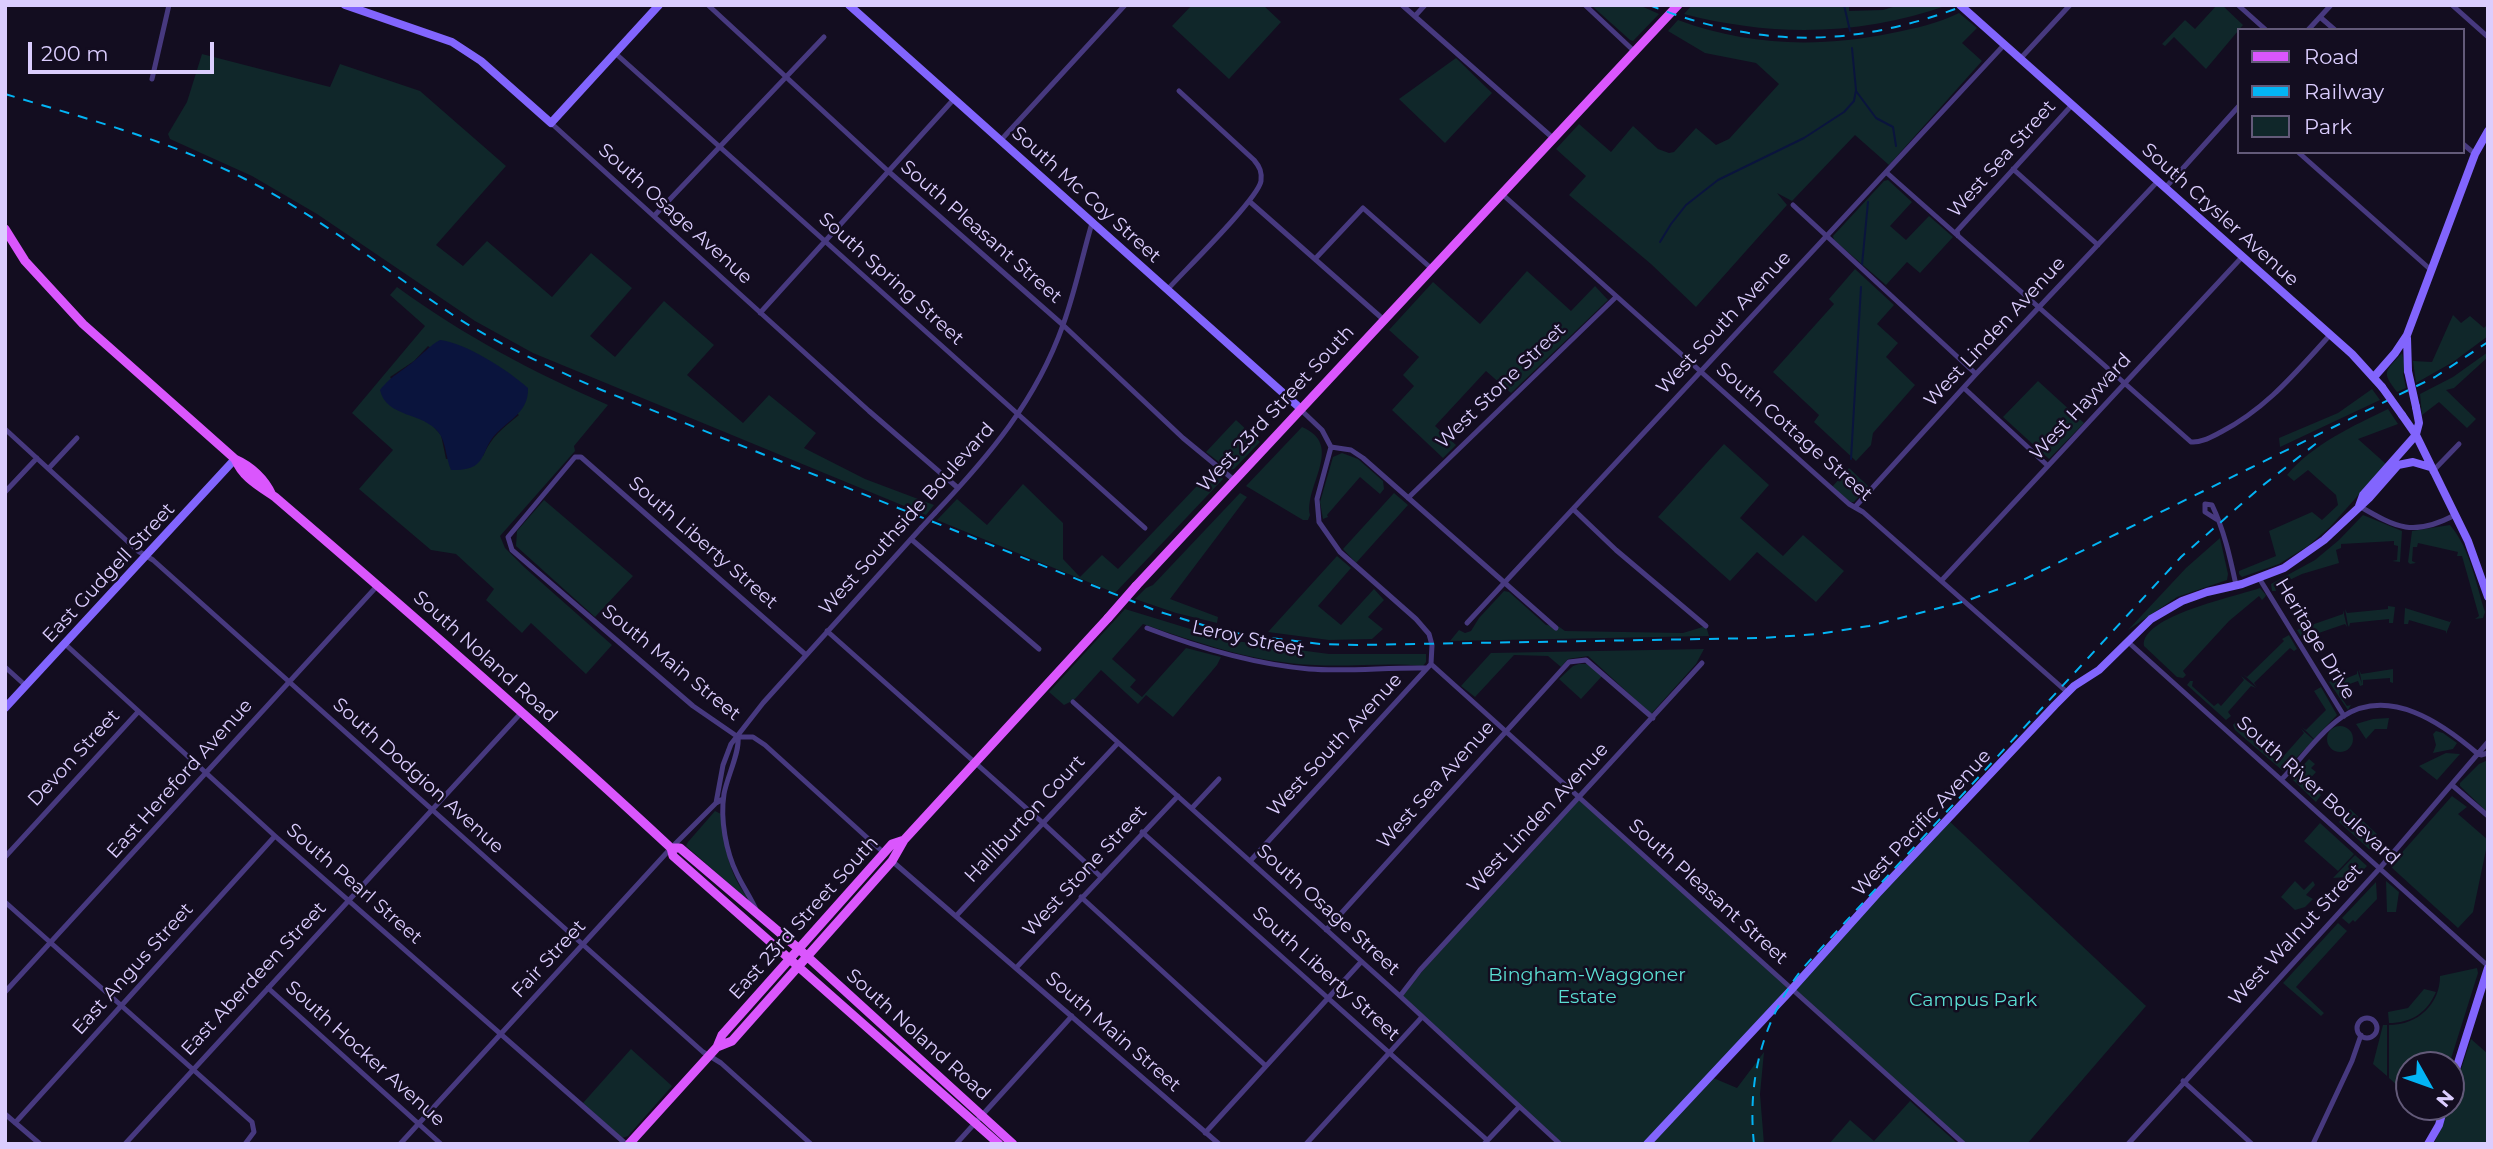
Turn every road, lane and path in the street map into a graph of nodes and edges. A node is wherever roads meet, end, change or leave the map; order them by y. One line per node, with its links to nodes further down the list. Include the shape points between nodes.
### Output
1 (169, 5): 28 (street)
2 (345, 5): 33 (street, South Osage Avenue, via 468,51)
3 (659, 5): 25 (street)
4 (708, 5): 27 (street, South Pleasant Street)
5 (849, 5): 30 (street, South Mc Coy Street)
6 (1125, 5): 36 (street)
7 (1402, 5): 16 (street)
8 (1425, 5): 16 (street)
9 (1585, 5): 24 (street)
10 (1678, 5): 24 (main road, West 23rd Street South)
11 (1960, 5): 23 (street, South Crysler Avenue)
12 (2070, 5): 26 (street)
13 (2238, 5): 18 (street)
14 (2331, 5): 17 (street)
15 (2452, 5): 22 (street)
16 (1415, 16): 35 (street)
17 (2320, 17): 19 (street); 20 (street)
18 (2264, 28)
19 (2310, 28)
20 (2333, 28)
21 (824, 37): 27 (street)
22 (2488, 37)
23 (2004, 45): 26 (street, South Crysler Avenue); 43 (street, West South Avenue)
24 (1635, 52): 35 (main road, West 23rd Street South)
25 (615, 53): 33 (street); 37 (street, South Spring Street)
26 (2020, 59): 31 (street, South Crysler Avenue)
27 (783, 77): 37 (street); 42 (street, South Pleasant Street)
28 (152, 79)
29 (1179, 91): 46 (street, via 1259,167 1261,181)
30 (954, 99): 36 (street, South Mc Coy Street); 42 (street)
31 (2072, 105): 41 (street, West Sea Street); 44 (street, South Crysler Avenue)
32 (2238, 107): 44 (street, West Linden Avenue)
33 (551, 123): 48 (street, South Osage Avenue)
34 (2488, 131): 40 (street)
35 (1554, 139): 45 (main road, West 23rd Street South)
36 (1002, 140): 49 (street, South Mc Coy Street)
37 (719, 146): 48 (street); 53 (street, South Spring Street)
38 (2465, 146): 40 (street)
39 (2300, 154): 58 (street)
40 (2475, 154): 58 (street)
41 (2013, 169): 52 (street, West Sea Street, via 1957,231); 54 (street)
42 (888, 171): 53 (street); 64 (street, South Pleasant Street)
43 (1887, 173): 51 (street, West South Avenue); 52 (street)
44 (2162, 184): 54 (street, West Linden Avenue); 55 (street, South Crysler Avenue)
45 (1502, 194): 57 (main road, West 23rd Street South); 60 (street, South Cottage Street)
46 (1249, 201): 56 (street); 59 (street)
47 (1793, 205): 51 (street)
48 (654, 216): 62 (street, South Osage Avenue)
49 (1092, 222): 59 (street, South Mc Coy Street); 64 (street, West Southside Boulevard)
50 (5, 229): 81 (main road, South Noland Road, via 25,261 75,317)
51 (1826, 236): 67 (street, West South Avenue); 68 (street)
52 (1958, 236): 61 (street)
53 (824, 240): 62 (street); 73 (street, South Spring Street)
54 (2098, 245): 61 (street, West Linden Avenue)
55 (2243, 256): 65 (street, South Crysler Avenue); 70 (street, West Hayward)
56 (1315, 259): 57 (street, via 1363,208); 63 (street)
57 (1432, 269): 63 (main road, West 23rd Street South)
58 (2431, 270): 66 (street)
59 (1167, 290): 72 (street, South Mc Coy Street)
60 (1616, 297): 67 (street, South Cottage Street); 89 (street, West Stone Street)
61 (2038, 307): 68 (street, West Linden Avenue); 70 (street)
62 (760, 313): 87 (street, South Osage Avenue)
63 (1384, 320): 72 (main road, West 23rd Street South)
64 (1063, 325): 73 (street, West Southside Boulevard); 86 (street, South Pleasant Street)
65 (2330, 335): 69 (street, South Crysler Avenue); 70 (street, via 2257,411 2198,443 2191,442)
66 (2407, 335): 69 (street); 75 (street, bridge, via 2408,371 2419,423)
67 (1700, 373): 91 (street, South Cottage Street); 92 (street, West South Avenue)
68 (1976, 374): 71 (street, West Linden Avenue)
69 (2374, 377): 75 (street, South Crysler Avenue, bridge)
70 (2124, 384): 83 (street, West Hayward)
71 (1964, 388): 83 (street); 91 (street, West Linden Avenue)
72 (1301, 409): 78 (street); 86 (main road, West 23rd Street South)
73 (1019, 415): 87 (street, West Southside Boulevard); 95 (street, South Spring Street)
74 (5, 429): 80 (street, South Dodgion Avenue)
75 (2416, 435): 82 (street); 85 (street, South Crysler Avenue); 90 (street, via 2363,495)
76 (77, 438): 84 (street)
77 (2459, 443): 85 (street)
78 (1331, 447): 89 (street, via 1351,450); 114 (street, via 1317,499 1319,522 1340,552 1429,634)
79 (579, 456): 112 (street, South Liberty Street); 126 (street, South Main Street, via 510,532 512,550 693,706)
80 (37, 458): 84 (street, South Dodgion Avenue); 88 (street)
81 (235, 459): 97 (street, East Gudgell Street); 101 (main road, South Noland Road, via 258,486)
82 (2398, 465): 85 (street, via 2413,462); 90 (street)
83 (2049, 466): 99 (street, West Hayward)
84 (49, 468): 97 (street, South Dodgion Avenue)
85 (2431, 470): 93 (street, South Crysler Avenue)
86 (1234, 480): 131 (main road, West 23rd Street South, bridge)
87 (958, 488): 96 (street, West Southside Boulevard, bridge)
88 (5, 492)
89 (1409, 498): 100 (street)
90 (2359, 506): 93 (street, via 2409,529 2435,526); 98 (street, West Pacific Avenue, via 2309,552)
91 (1855, 507): 99 (street, South Cottage Street)
92 (1573, 509): 100 (street, West South Avenue); 105 (street)
93 (2455, 515): 103 (street, South Crysler Avenue)
94 (2216, 519): 102 (street, via 2224,532)
95 (1145, 528)
96 (911, 538): 108 (street, West Southside Boulevard); 111 (street)
97 (147, 556): 110 (street, East Gudgell Street); 116 (street, South Dodgion Avenue)
98 (2259, 578): 102 (street, West Pacific Avenue); 123 (street, Heritage Drive)
99 (1942, 580): 118 (street, South Cottage Street)
100 (1505, 584): 104 (street, West South Avenue); 107 (street)
101 (377, 585): 116 (street, East Hereford Avenue); 122 (main road, South Noland Road)
102 (2236, 585): 109 (street, West Pacific Avenue, via 2182,601 2151,619)
103 (2488, 597)
104 (1467, 622)
105 (1706, 626)
106 (1147, 628): 114 (street, Leroy Street, via 1222,653 1280,665 1311,669)
107 (1556, 628)
108 (827, 631): 112 (street, West Southside Boulevard); 131 (street)
109 (2127, 641): 118 (street, West Pacific Avenue, via 2092,676); 134 (street, South River Boulevard)
110 (65, 644): 117 (street, East Gudgell Street); 121 (street, South Pearl Street)
111 (1039, 649)
112 (806, 655): 126 (street, West Southside Boulevard)
113 (1702, 663): 124 (street, West Linden Avenue)
114 (1429, 666): 125 (street, South Pleasant Street); 150 (street, West South Avenue)
115 (5, 667): 117 (street)
116 (290, 681): 132 (street, East Hereford Avenue); 141 (street, South Dodgion Avenue)
117 (26, 686): 120 (street, East Gudgell Street)
118 (2067, 692): 170 (street, West Pacific Avenue)
119 (1073, 702): 128 (street, South Osage Street)
120 (5, 708)
121 (138, 712): 132 (street, South Pearl Street); 149 (street, Devon Street)
122 (521, 713): 141 (street, East Aberdeen Street); 147 (main road, South Noland Road)
123 (2344, 716): 130 (street, via 2378,705 2400,707 2453,732); 134 (street)
124 (1653, 718): 125 (street, West Sea Avenue, via 1586,660 1569,662); 137 (street, West Linden Avenue)
125 (1506, 731): 137 (street, South Pleasant Street); 159 (street, West Sea Avenue)
126 (738, 737): 138 (street); 139 (street, via 723,765); 148 (street, South Main Street, via 753,737 765,745)
127 (2488, 742): 130 (street, West Walnut Street)
128 (1118, 743): 136 (street, South Osage Street); 143 (street, Halliburton Court)
129 (2488, 753): 130 (street)
130 (2477, 754): 135 (street, West Walnut Street)
131 (975, 762): 143 (street); 146 (main road, West 23rd Street South)
132 (207, 774): 145 (street, South Pearl Street); 160 (street, East Hereford Avenue)
133 (1219, 779): 140 (street)
134 (2281, 779): 152 (street, South River Boulevard)
135 (2452, 785): 142 (street); 152 (street, West Walnut Street)
136 (1178, 796): 140 (street, South Osage Street); 144 (street, West Stone Street)
137 (1579, 797): 170 (street, South Pleasant Street); 172 (street, West Linden Avenue)
138 (723, 799): 139 (street, Fair Street); 157 (street, via 732,862)
139 (716, 803): 147 (street, Fair Street)
140 (1192, 808): 150 (street, South Osage Street)
141 (431, 810): 155 (street, East Aberdeen Street); 161 (street, South Dodgion Avenue)
142 (2488, 816)
143 (1043, 823): 153 (street); 158 (street, Halliburton Court)
144 (1142, 832): 153 (street, West Stone Street); 173 (street, South Liberty Street)
145 (275, 836): 155 (street, South Pearl Street); 174 (street, East Angus Street)
146 (904, 840): 148 (main road, East 23rd Street South); 151 (main road, East 23rd Street South)
147 (671, 848): 157 (main road, South Noland Road, via 680,848); 161 (street, Fair Street); 164 (main road, South Noland Road, via 673,856)
148 (884, 853): 162 (main road, East 23rd Street South)
149 (5, 857)
150 (1251, 860): 159 (street, South Osage Street)
151 (892, 861): 158 (street, South Main Street); 163 (main road, East 23rd Street South)
152 (2380, 868): 167 (street, South River Boulevard); 185 (street, West Walnut Street)
153 (1100, 876): 154 (street, West Stone Street)
154 (1081, 897): 168 (street, West Stone Street); 183 (street)
155 (348, 900): 169 (street, East Aberdeen Street); 177 (street, South Pearl Street)
156 (5, 902): 160 (street)
157 (758, 915): 162 (main road, South Noland Road)
158 (956, 916): 168 (street, South Main Street)
159 (1326, 929): 165 (street, South Osage Street)
160 (51, 943): 171 (street, East Hereford Avenue); 174 (street)
161 (583, 945): 177 (street, Fair Street); 182 (street, South Dodgion Avenue)
162 (799, 949): 163 (main road, South Noland Road); 164 (main road, East 23rd Street South)
163 (806, 958): 166 (main road, East 23rd Street South); 188 (main road, South Noland Road)
164 (790, 959): 166 (main road, South Noland Road); 179 (main road, East 23rd Street South, via 722,1035)
165 (1361, 961): 172 (street, South Osage Street); 173 (street)
166 (798, 966): 179 (main road, East 23rd Street South, via 732,1041); 188 (main road, South Noland Road)
167 (2488, 967): 180 (street)
168 (1016, 968): 175 (street, South Main Street)
169 (268, 988): 184 (street, East Aberdeen Street); 191 (street, South Hocker Avenue)
170 (1791, 990): 207 (street, West Pacific Avenue); 208 (street, South Pleasant Street)
171 (5, 992)
172 (1400, 996): 176 (street, South Osage Street)
173 (1329, 997): 181 (street, South Liberty Street); 183 (street)
174 (121, 1006): 184 (street); 190 (street, East Angus Street)
175 (1072, 1016): 188 (street); 192 (street, South Main Street)
176 (1422, 1017): 181 (street); 186 (street, South Osage Street)
177 (501, 1034): 191 (street, Fair Street); 199 (street, South Pearl Street)
178 (2364, 1036): 211 (street)
179 (717, 1047): 182 (main road, East 23rd Street South)
180 (2462, 1051)
181 (1390, 1052): 193 (street, South Liberty Street); 205 (street)
182 (709, 1055): 199 (main road, East 23rd Street South); 200 (street, South Dodgion Avenue)
183 (1266, 1066): 192 (street)
184 (192, 1069): 195 (street, East Aberdeen Street); 196 (street, via 252,1122 254,1132)
185 (2183, 1082): 209 (street, West Walnut Street); 210 (street)
186 (1519, 1107): 193 (street); 206 (street, South Osage Street)
187 (5, 1114): 190 (street)
188 (978, 1119): 201 (street); 202 (main road, South Noland Road); 203 (main road, South Noland Road)
189 (2440, 1121): 212 (street)
190 (15, 1123): 194 (street)
191 (419, 1124): 197 (street, Fair Street); 198 (street, South Hocker Avenue)
192 (1205, 1133): 204 (street, South Main Street)
193 (1486, 1142)
194 (40, 1144)
195 (125, 1144)
196 (245, 1144)
197 (401, 1144)
198 (442, 1144)
199 (627, 1144)
200 (811, 1144)
201 (956, 1144)
202 (999, 1144)
203 (1013, 1144)
204 (1219, 1144)
205 (1306, 1144)
206 (1560, 1144)
207 (1647, 1144)
208 (1964, 1144)
209 (2128, 1144)
210 (2252, 1144)
211 (2313, 1144)
212 (2428, 1144)

